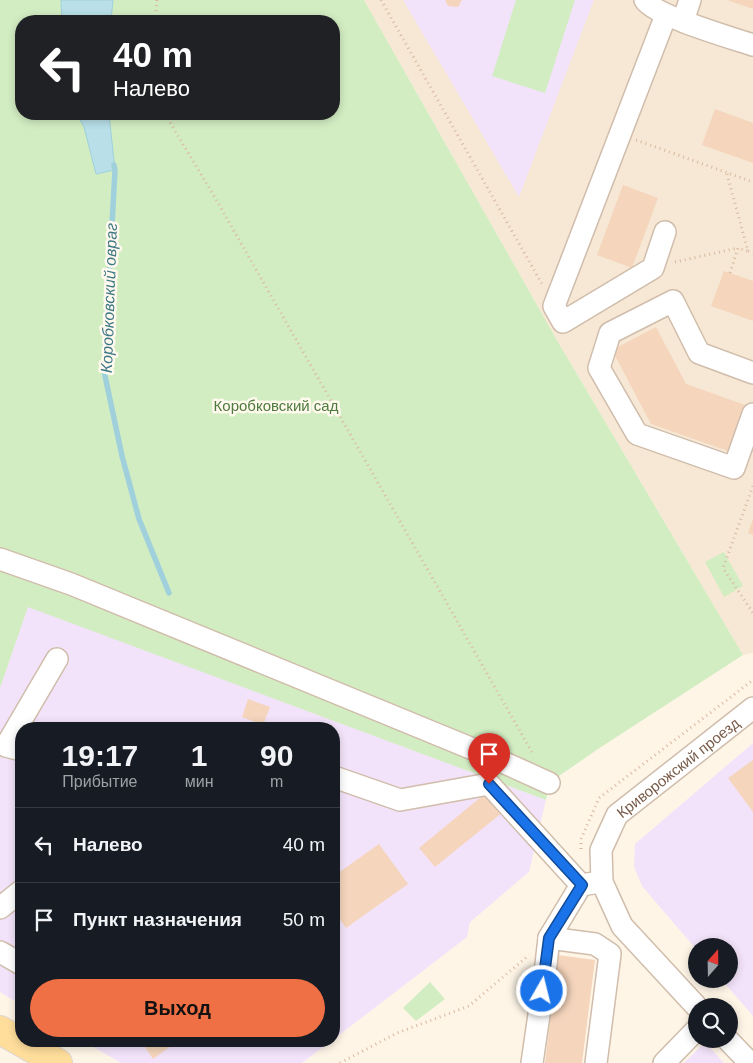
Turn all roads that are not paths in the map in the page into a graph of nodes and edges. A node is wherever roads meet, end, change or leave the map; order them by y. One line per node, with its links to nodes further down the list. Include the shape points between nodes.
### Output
1 (646, 0): 3 (street, via 647,4)
2 (690, 0): 3 (street)
3 (674, 18): 4 (street); 5 (street, via 620,134 554,306 564,322 653,268)
4 (753, 45)
5 (665, 232)
6 (753, 373): 7 (street, via 700,353 673,301 610,333 599,368 637,434 734,468)
7 (753, 414)
8 (0, 559): 15 (street, via 145,614)
9 (57, 658): 11 (street)
10 (753, 708): 16 (street, Криворожский проезд, via 617,815)
11 (20, 722)
12 (15, 730): 13 (street, via 6,746)
13 (15, 748)
14 (340, 779): 16 (street, via 400,800 489,784)
15 (549, 783)
16 (592, 883): 19 (street); 22 (street, Криворожский проезд, via 622,926)
17 (15, 896): 18 (street)
18 (0, 908)
19 (549, 938): 27 (street); 28 (street, via 595,944 610,954)
20 (0, 952): 21 (street)
21 (15, 961)
22 (689, 998)
23 (688, 1038): 29 (street)
24 (31, 1047): 26 (main road)
25 (736, 1048): 30 (street)
26 (58, 1063)
27 (532, 1063)
28 (596, 1063)
29 (664, 1063)
30 (750, 1063)

